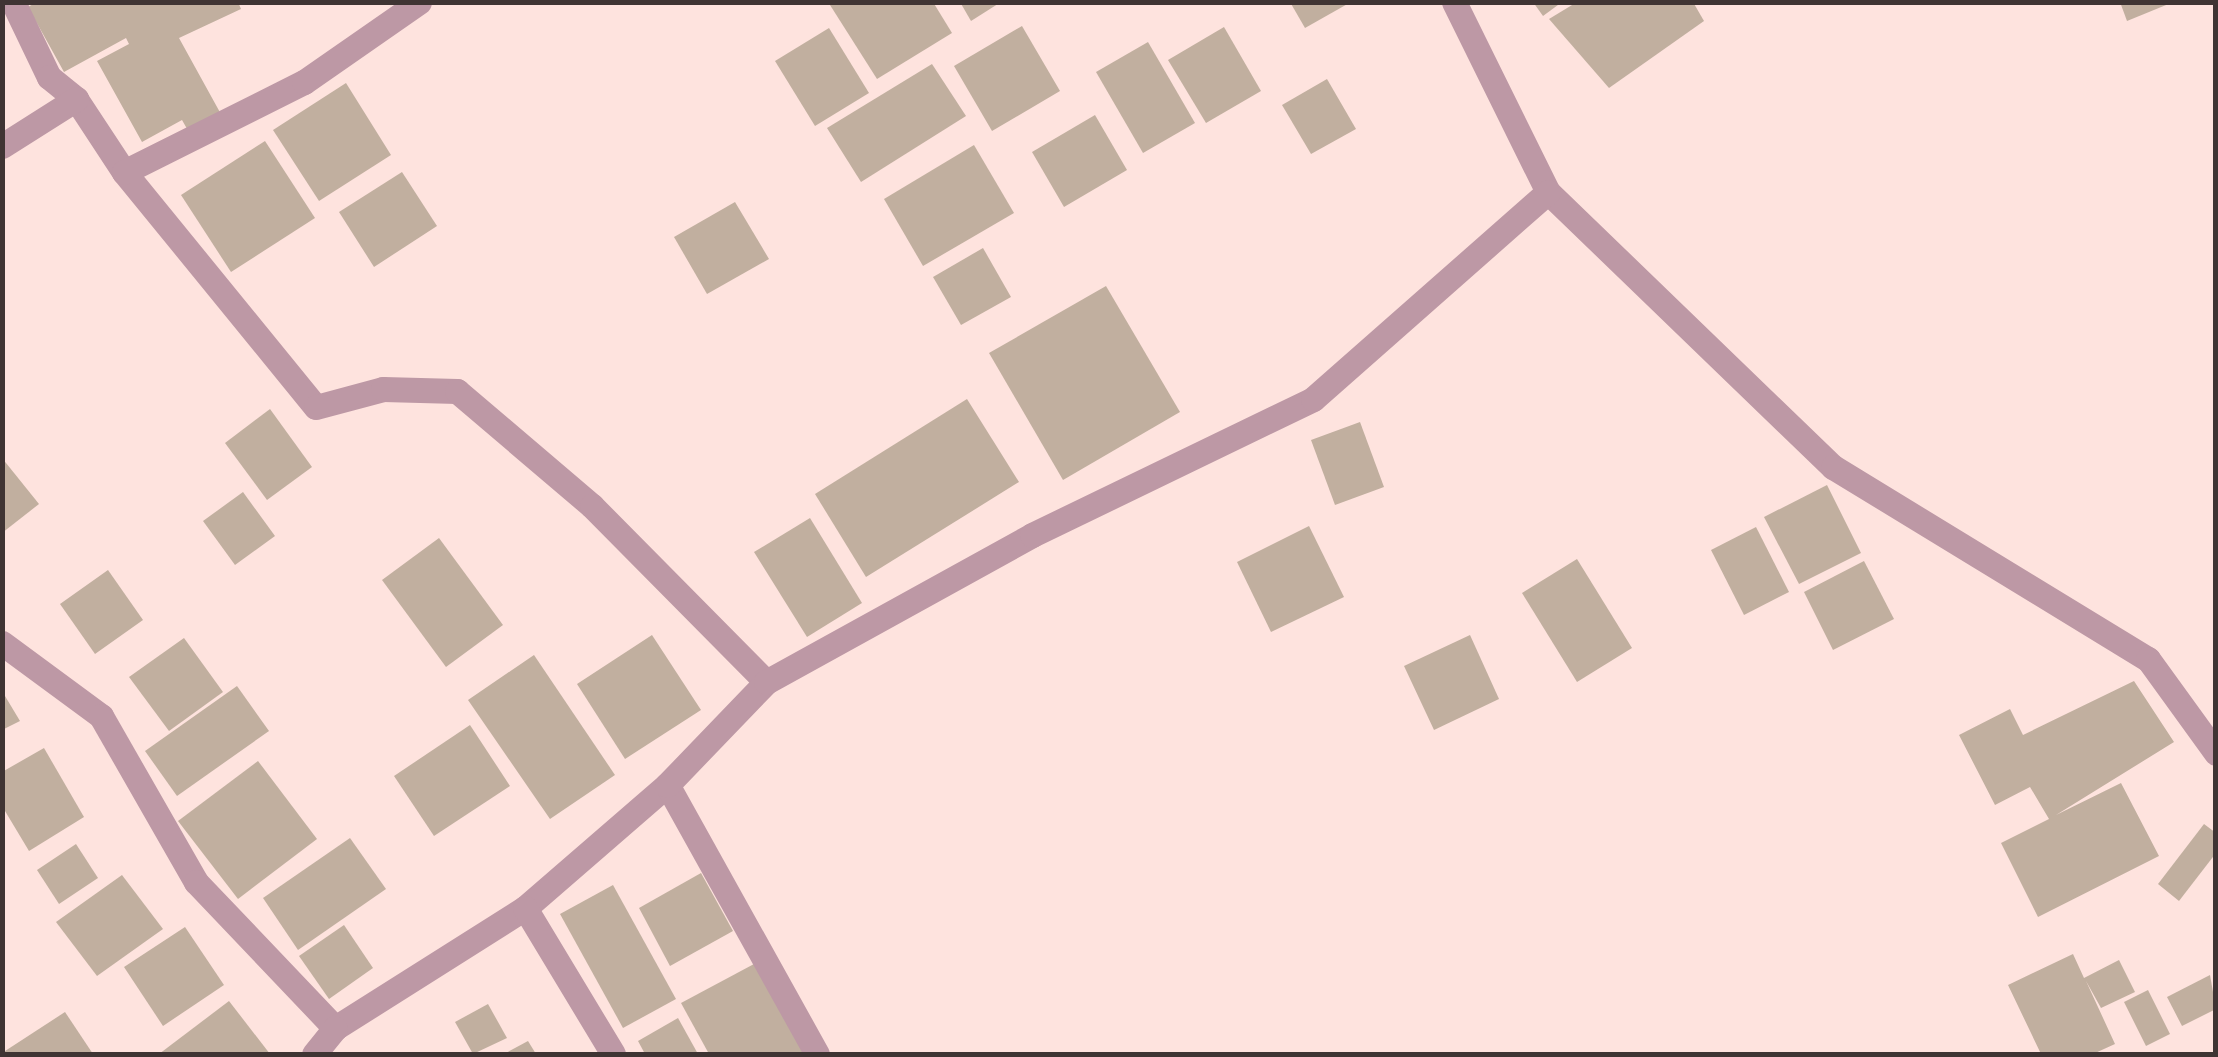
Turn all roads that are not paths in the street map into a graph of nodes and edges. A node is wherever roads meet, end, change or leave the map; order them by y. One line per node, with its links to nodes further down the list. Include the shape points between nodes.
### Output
1 (12, 2): 4 (street, via 49,77)
2 (419, 2): 6 (street, via 304,82)
3 (1454, 2): 7 (street)
4 (76, 99): 5 (street); 6 (street)
5 (2, 146)
6 (124, 172): 9 (street, via 316,407 383,389 457,392 592,506)
7 (1548, 192): 9 (street, via 1313,399 1032,535); 10 (street, via 1834,467 2148,659)
8 (2, 643): 13 (street, via 102,716 196,882)
9 (766, 682): 11 (street)
10 (2216, 753)
11 (666, 785): 12 (street); 16 (street)
12 (525, 908): 13 (street); 15 (street)
13 (336, 1028): 14 (street)
14 (314, 1054)
15 (614, 1054)
16 (818, 1054)

